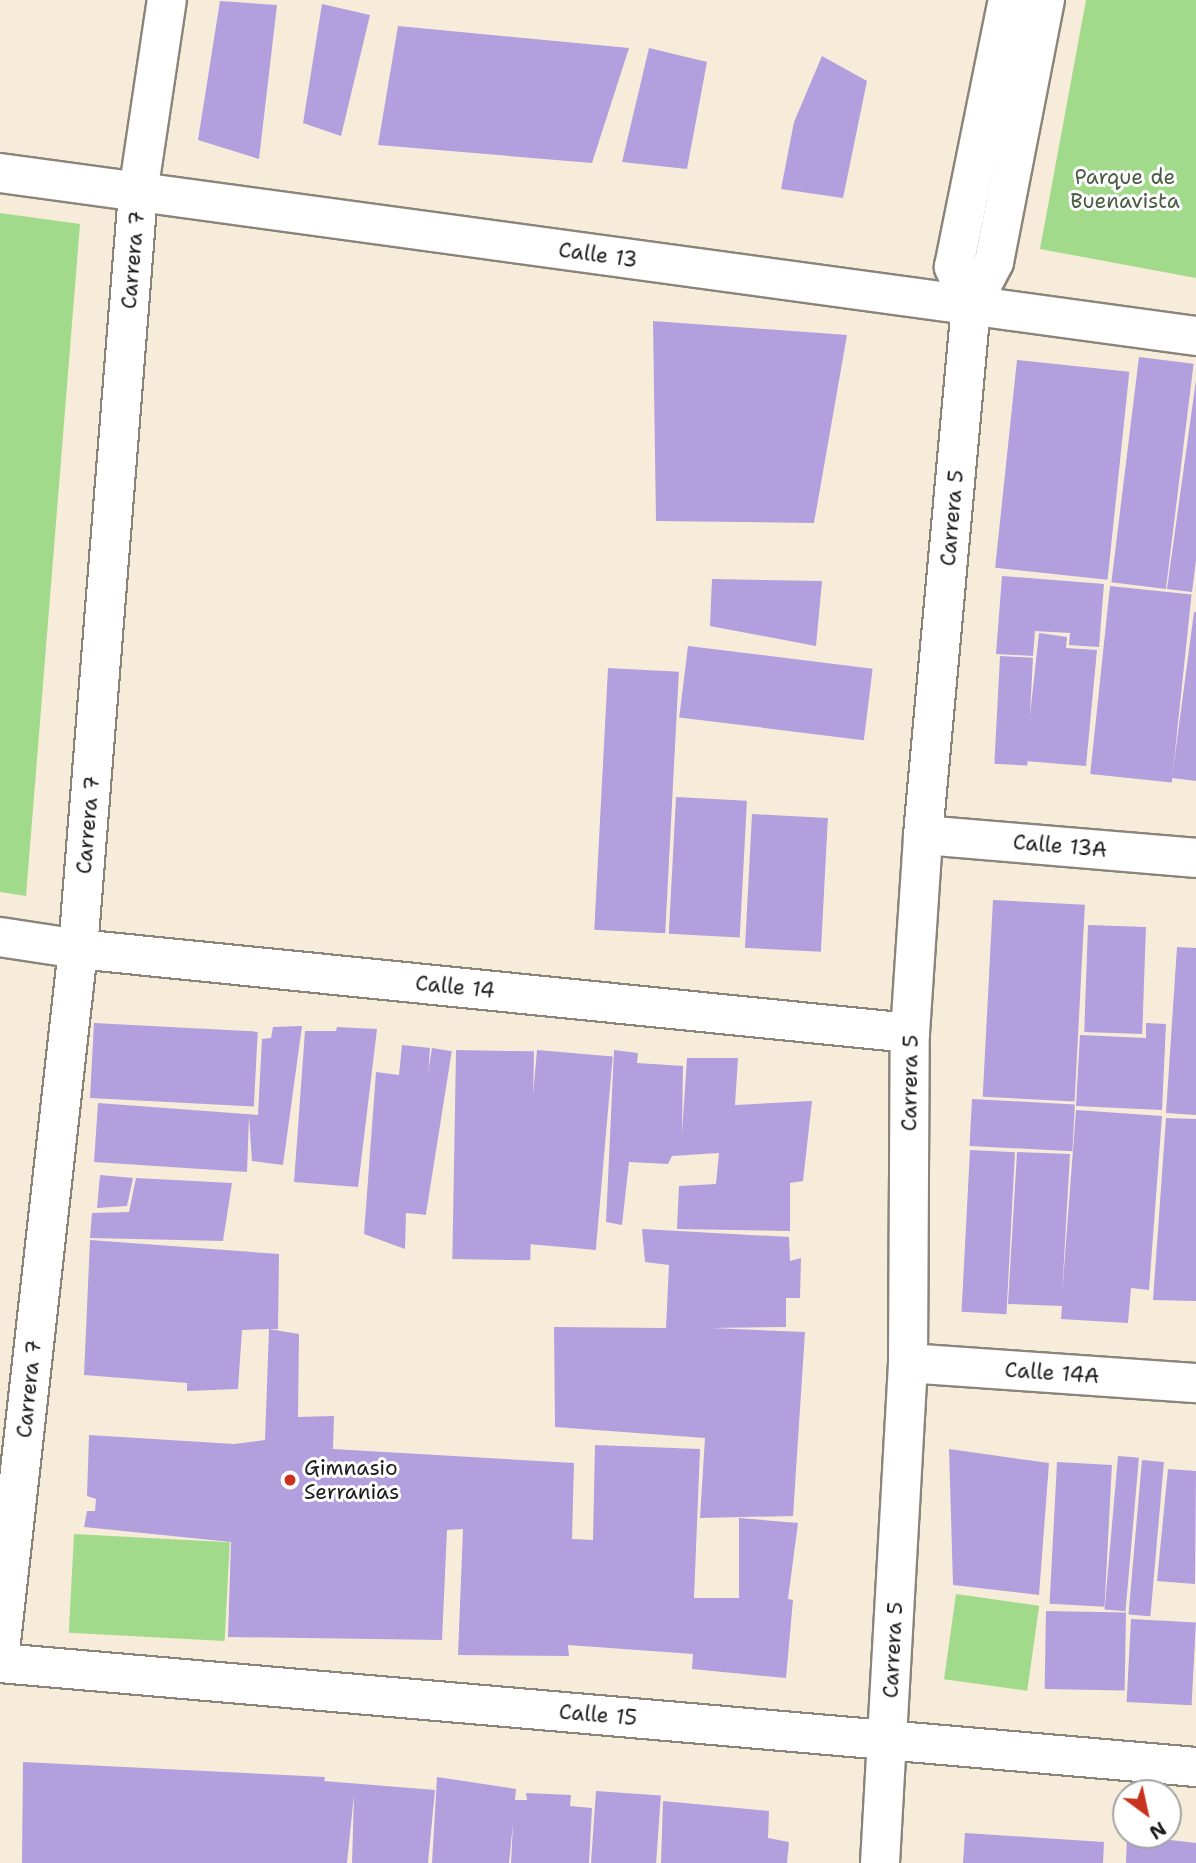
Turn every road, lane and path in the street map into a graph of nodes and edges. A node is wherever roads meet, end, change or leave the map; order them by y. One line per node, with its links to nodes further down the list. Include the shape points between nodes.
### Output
1 (167, 0): 5 (street, Carrera 7)
2 (1008, 0): 6 (street, Carrera 5, via 954,267)
3 (1045, 0): 6 (street, Carrera 5, via 994,262)
4 (0, 173): 5 (street, Calle 13)
5 (138, 193): 6 (street, Calle 13); 11 (street, Carrera 7)
6 (971, 306): 7 (street, Calle 13); 8 (street, Carrera 5)
7 (1196, 337)
8 (923, 835): 9 (street, Calle 13A); 12 (street, Carrera 5)
9 (1196, 858)
10 (0, 937): 11 (street, Calle 14)
11 (78, 949): 12 (street, Calle 14); 15 (street, Carrera 7)
12 (910, 1033): 13 (street, Carrera 5)
13 (908, 1363): 14 (street, Calle 14A); 17 (street, Carrera 5)
14 (1196, 1383)
15 (0, 1650)
16 (0, 1663): 17 (street, Calle 15)
17 (888, 1740): 18 (street, Calle 15); 19 (street, Carrera 5)
18 (1196, 1767)
19 (880, 1863)

